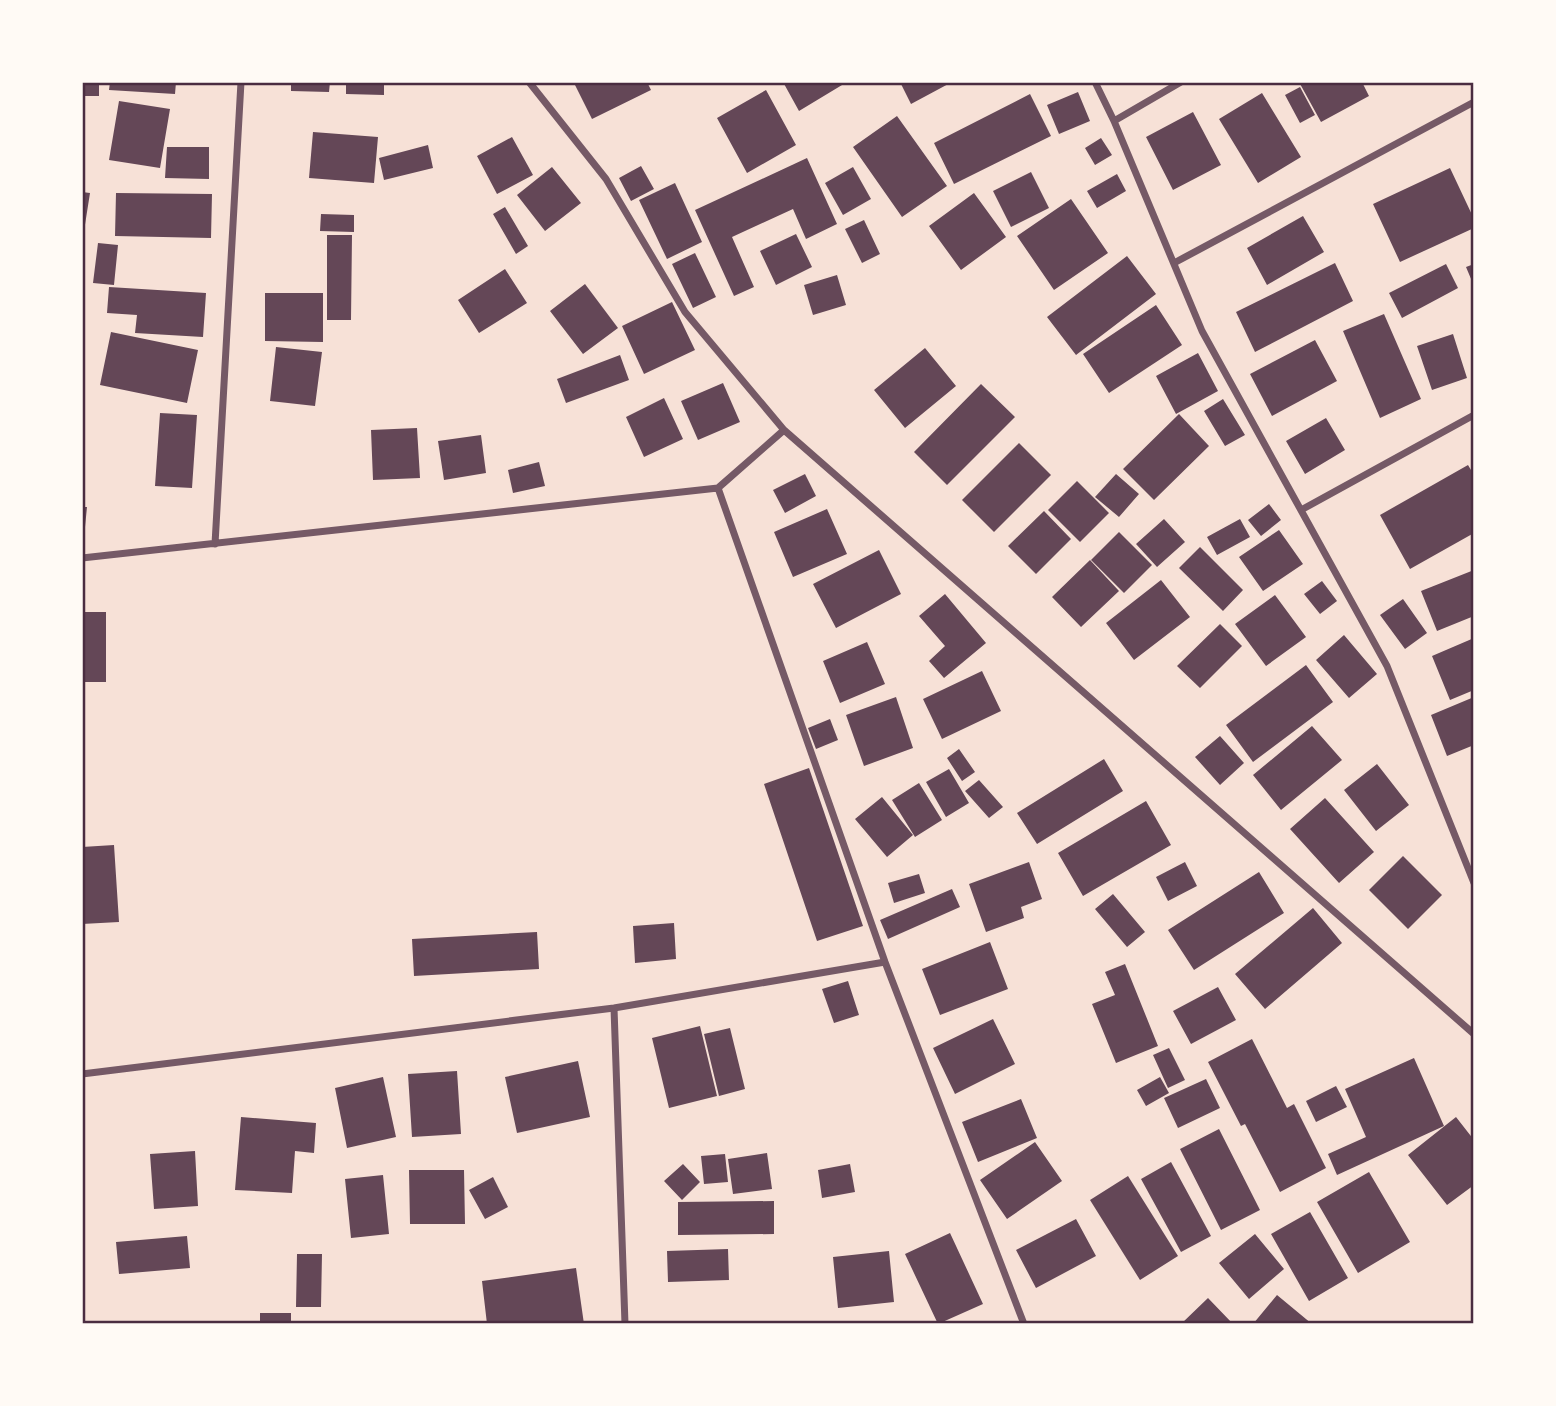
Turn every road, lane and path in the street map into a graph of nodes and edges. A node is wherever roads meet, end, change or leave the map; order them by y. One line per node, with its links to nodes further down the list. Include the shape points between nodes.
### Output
1 (241, 82): 12 (street)
2 (529, 82): 9 (street, via 606,179 685,312)
3 (1095, 82): 6 (street)
4 (1181, 82): 6 (street)
5 (1474, 102): 7 (street)
6 (1114, 121): 7 (street)
7 (1174, 263): 11 (street, via 1202,331)
8 (1474, 415): 11 (street)
9 (785, 430): 10 (street); 17 (street)
10 (718, 488): 12 (street); 15 (street)
11 (1301, 510): 14 (street, via 1387,666)
12 (215, 544): 13 (street)
13 (82, 558)
14 (1474, 883)
15 (885, 962): 16 (street); 20 (street)
16 (614, 1008): 18 (street); 19 (street)
17 (1474, 1034)
18 (82, 1074)
19 (625, 1324)
20 (1024, 1324)

